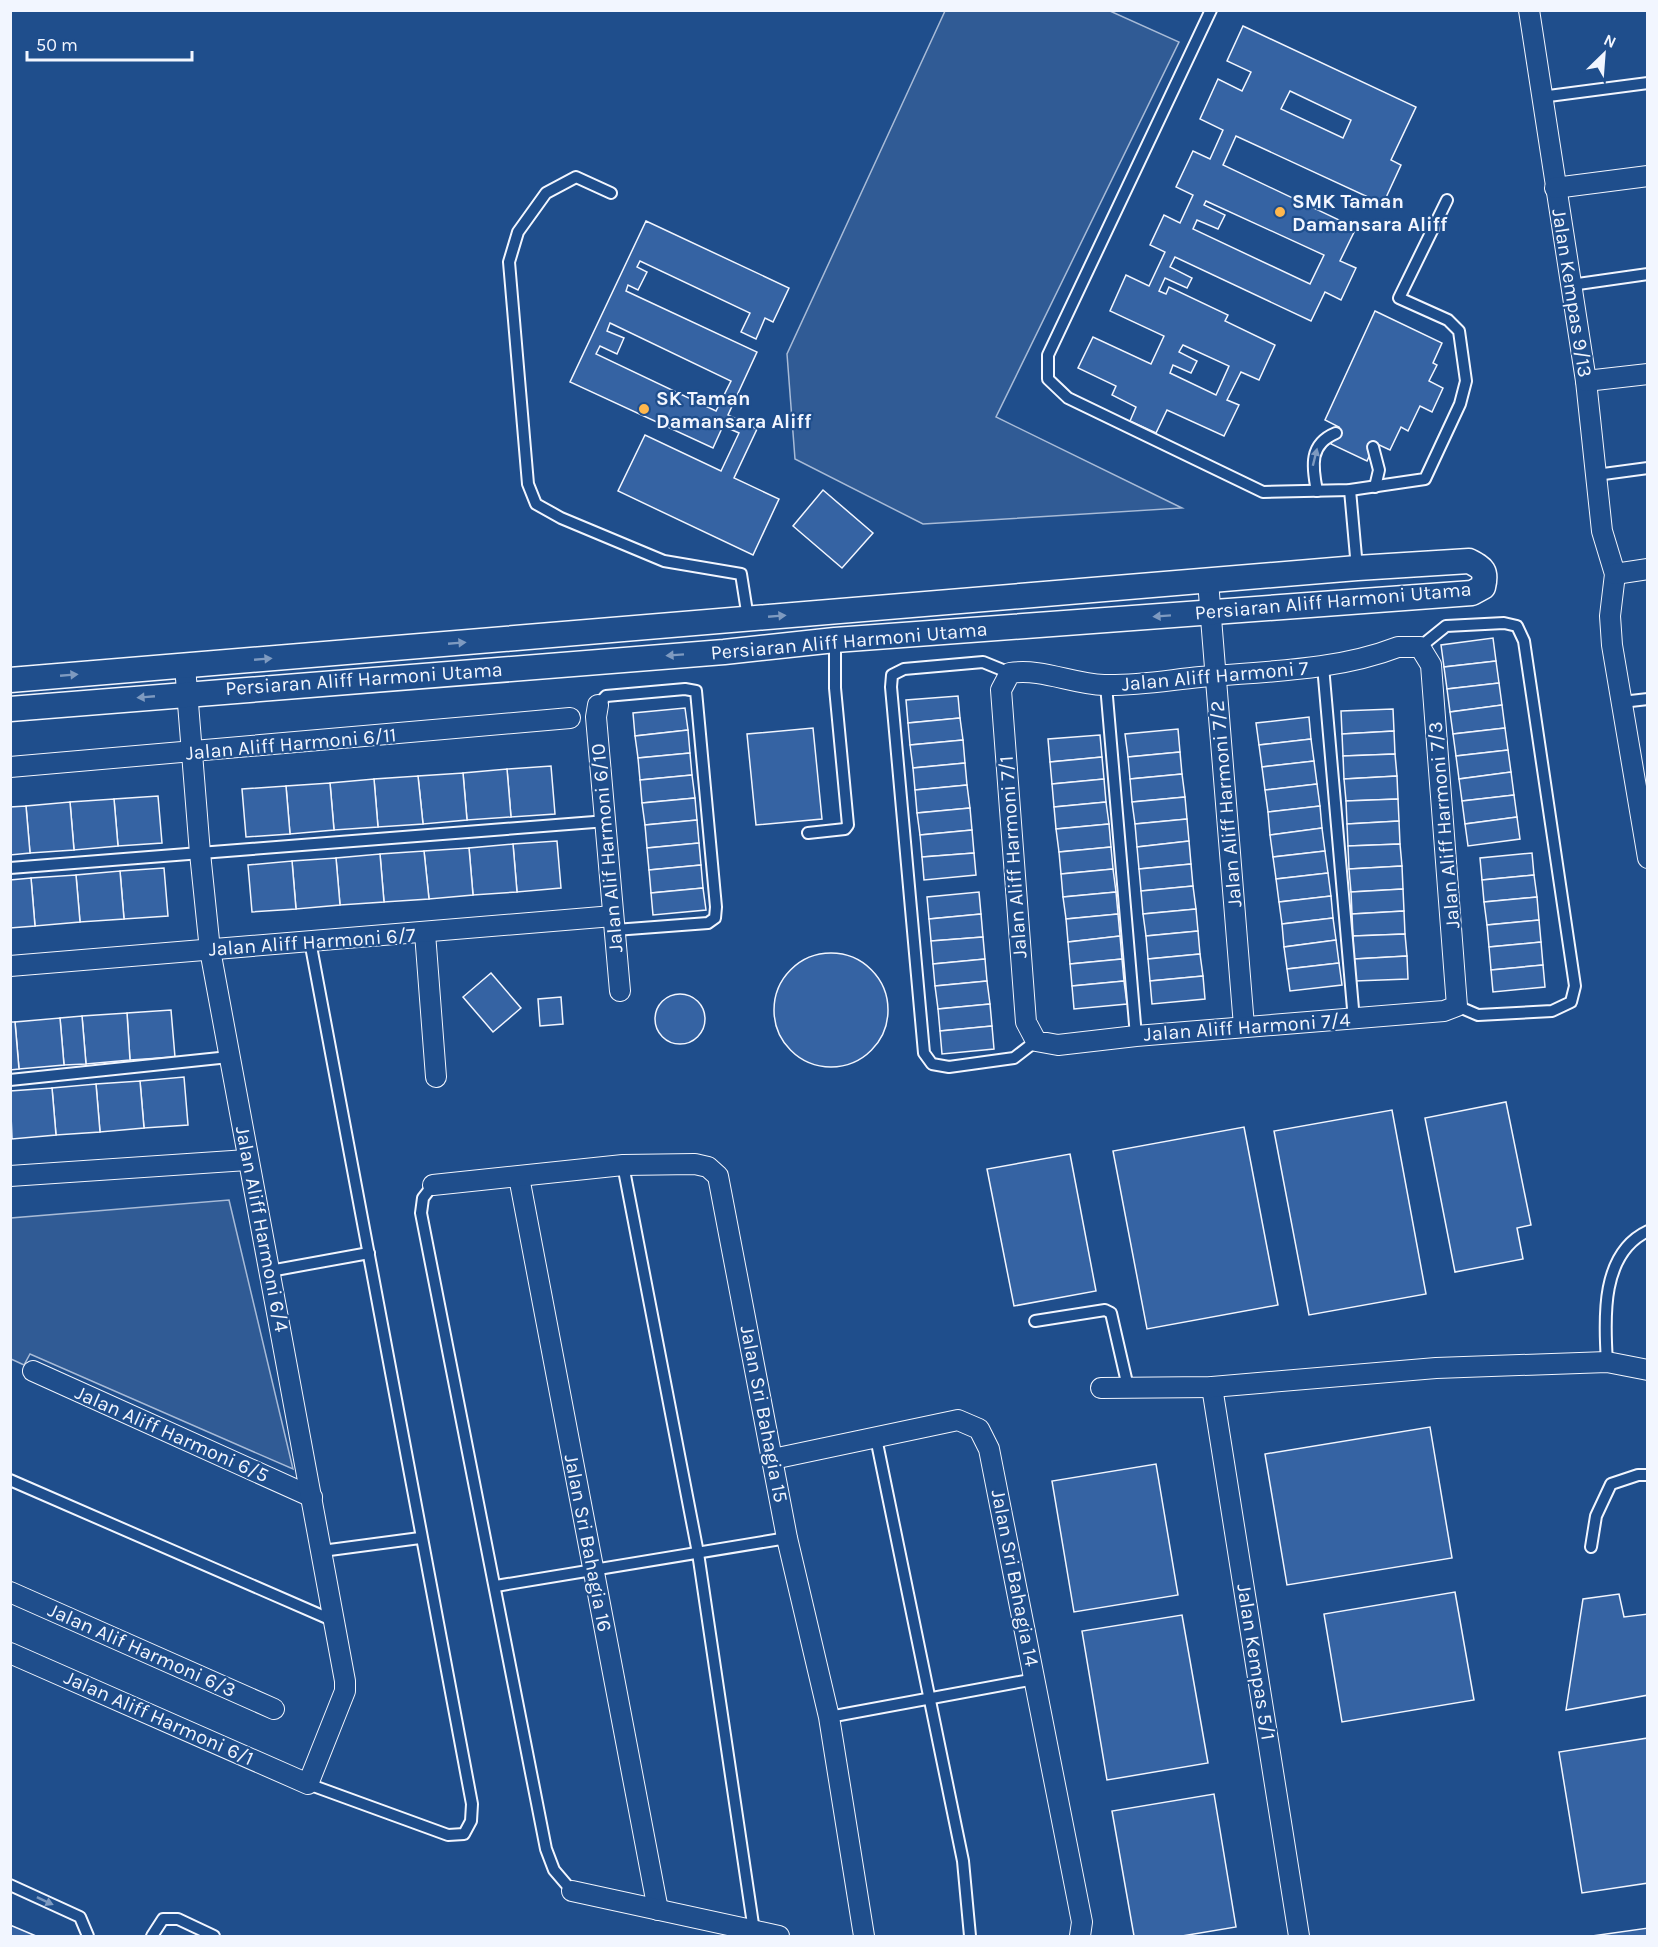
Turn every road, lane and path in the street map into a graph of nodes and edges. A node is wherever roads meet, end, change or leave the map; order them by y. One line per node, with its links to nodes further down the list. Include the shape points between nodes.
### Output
1 (1211, 10): 18 (lane, via 1048,355 1048,379 1068,398 1263,492)
2 (1529, 10): 4 (street, Jalan Kempas 9/13)
3 (1647, 83): 4 (lane)
4 (1541, 97): 6 (street, Jalan Kempas 9/13)
5 (1647, 176): 6 (street)
6 (1555, 188): 10 (street, Jalan Kempas 9/13)
7 (611, 194): 25 (lane, via 576,177 546,193 518,232 509,262 528,484 536,504 561,518 663,561 741,574)
8 (1447, 200): 17 (lane, via 1400,298 1448,320 1459,331 1466,381 1460,404 1425,479)
9 (1647, 274): 10 (lane)
10 (1570, 285): 12 (street, Jalan Kempas 9/13)
11 (1647, 374): 12 (street)
12 (1586, 381): 16 (street, Jalan Kempas 9/13)
13 (1336, 433): 18 (lane, one-way to 13, via 1312,465 1315,450 1325,437)
14 (1373, 447): 17 (lane, via 1379,470)
15 (1647, 468): 16 (lane)
16 (1596, 475): 22 (street, Jalan Kempas 9/13, via 1602,531)
17 (1375, 487): 19 (lane)
18 (1317, 490): 19 (lane)
19 (1350, 490): 20 (lane)
20 (1357, 568): 23 (street, Persiaran Aliff Harmoni Utama); 24 (street, Persiaran Aliff Harmoni Utama, via 1469,561 1482,567 1486,575 1483,587 1472,593)
21 (1647, 569): 22 (street)
22 (1615, 574): 36 (street, via 1610,616)
23 (1208, 581): 24 (street, Jalan Aliff Harmoni 7/2); 25 (street, Persiaran Aliff Harmoni Utama, one-way to 23)
24 (1210, 612): 26 (street, Persiaran Aliff Harmoni Utama, one-way to 26); 31 (street, Jalan Aliff Harmoni 7/2)
25 (748, 619): 28 (street, Persiaran Aliff Harmoni Utama, one-way to 25)
26 (834, 640): 34 (street, Persiaran Aliff Harmoni Utama, one-way to 34); 44 (lane, via 848,825 831,832)
27 (1420, 647): 29 (street, Jalan Aliff Harmoni 7, via 1398,646 1366,659); 54 (street, Jalan Aliff Harmoni 7/3, via 1431,665); 54 (lane, via 1446,626 1504,623 1517,626 1524,641 1575,986 1571,1002 1552,1011 1478,1015)
28 (185, 666): 32 (street, Persiaran Aliff Harmoni Utama, one-way to 28); 34 (street, Jalan Aliff Harmoni 6/4)
29 (1323, 666): 31 (street, Jalan Aliff Harmoni 7); 55 (lane)
30 (1010, 673): 33 (street, Jalan Aliff Harmoni 7, via 1029,670 1069,682); 58 (street, Jalan Aliff Harmoni 7/1, via 1000,690 1026,1022); 58 (lane, via 984,662 904,669 892,675 891,687 924,1053 932,1064 949,1067 1014,1058)
31 (1215, 676): 33 (street, Jalan Aliff Harmoni 7); 56 (street, Jalan Aliff Harmoni 7/2)
32 (10, 680)
33 (1106, 686): 57 (lane)
34 (189, 693): 38 (street, Persiaran Aliff Harmoni Utama, one-way to 38); 40 (street, Jalan Aliff Harmoni 6/4)
35 (1647, 699): 36 (lane)
36 (1622, 702): 42 (street)
37 (598, 705): 43 (street, Jalan Alif Harmoni 6/10); 48 (lane, via 606,696 696,691 717,907 715,918 708,923)
38 (10, 709)
39 (570, 718): 40 (street, Jalan Aliff Harmoni 6/11)
40 (191, 753): 41 (street, Jalan Aliff Harmoni 6/11); 45 (street, Jalan Aliff Harmoni 6/4)
41 (10, 767)
42 (1643, 798): 46 (street)
43 (607, 821): 45 (lane); 48 (street, Jalan Alif Harmoni 6/10)
44 (808, 833)
45 (200, 853): 47 (lane); 51 (street, Jalan Aliff Harmoni 6/4)
46 (1647, 858)
47 (10, 868)
48 (614, 923): 49 (street, Jalan Aliff Harmoni 6/7); 53 (street, Jalan Alif Harmoni 6/10)
49 (425, 933): 50 (street, Jalan Aliff Harmoni 6/7); 60 (street)
50 (310, 941): 51 (street, Jalan Aliff Harmoni 6/7); 68 (lane)
51 (210, 950): 52 (street, Jalan Aliff Harmoni 6/7); 59 (street, Jalan Aliff Harmoni 6/4)
52 (10, 966)
53 (620, 991)
54 (1457, 1006): 55 (street, Jalan Aliff Harmoni 7/4, via 1444,1011)
55 (1354, 1020): 56 (street, Jalan Aliff Harmoni 7/4)
56 (1244, 1026): 57 (street, Jalan Aliff Harmoni 7/4)
57 (1136, 1036): 58 (street, Jalan Aliff Harmoni 7/4, via 1058,1045)
58 (1036, 1041)
59 (229, 1057): 61 (lane); 62 (street, Jalan Aliff Harmoni 6/4)
60 (436, 1077)
61 (10, 1080)
62 (247, 1160): 64 (street); 69 (street, Jalan Aliff Harmoni 6/4)
63 (623, 1165): 65 (street, Jalan Sri Bahagia 15); 78 (street, Jalan Sri Bahagia 15, via 695,1164 708,1167 718,1176); 86 (lane)
64 (10, 1176)
65 (519, 1177): 66 (street, Jalan Sri Bahagia 15); 87 (street, Jalan Sri Bahagia 16)
66 (433, 1185): 88 (lane, via 423,1198 421,1213)
67 (1647, 1231): 71 (lane, via 1632,1238 1612,1269 1604,1322)
68 (369, 1253): 69 (lane); 82 (lane)
69 (270, 1271): 81 (street, Jalan Aliff Harmoni 6/4)
70 (1035, 1321): 74 (lane, via 1111,1312)
71 (1607, 1362): 72 (street); 75 (street, via 1436,1368)
72 (1647, 1370)
73 (33, 1371): 81 (street, Jalan Aliff Harmoni 6/5)
74 (1128, 1387): 75 (street); 76 (street)
75 (1212, 1387): 108 (street, Jalan Kempas 5/1)
76 (1101, 1388)
77 (876, 1438): 78 (street, Jalan Sri Bahagia 14); 92 (street, Jalan Sri Bahagia 14, via 958,1420 979,1429 989,1449); 93 (lane)
78 (773, 1459): 83 (street, Jalan Sri Bahagia 15)
79 (1647, 1475): 84 (lane, via 1611,1484 1596,1516)
80 (10, 1480): 90 (lane)
81 (312, 1497): 85 (street, Jalan Aliff Harmoni 6/4)
82 (420, 1538): 85 (lane); 96 (lane, via 472,1804 469,1828 464,1834 448,1835)
83 (787, 1538): 86 (lane); 95 (street, Jalan Sri Bahagia 15)
84 (1591, 1547)
85 (322, 1551): 90 (street, Jalan Aliff Harmoni 6/4)
86 (698, 1553): 87 (lane); 100 (lane)
87 (593, 1570): 88 (lane); 99 (street, Jalan Sri Bahagia 16)
88 (496, 1586): 98 (lane, via 546,1849 554,1870)
89 (10, 1592): 94 (street, Jalan Alif Harmoni 6/3)
90 (334, 1621): 96 (street, Jalan Aliff Harmoni 6/4, via 345,1692)
91 (10, 1653): 96 (street, Jalan Aliff Harmoni 6/1)
92 (1035, 1679): 93 (lane); 107 (street, Jalan Sri Bahagia 14, via 1083,1922)
93 (930, 1699): 95 (lane); 106 (lane, via 963,1861)
94 (274, 1709)
95 (829, 1717): 105 (street, Jalan Sri Bahagia 15)
96 (308, 1784)
97 (10, 1885): 101 (lane, one-way to 101, via 80,1917)
98 (572, 1891): 99 (street)
99 (658, 1910): 100 (street)
100 (754, 1931): 104 (street)
101 (88, 1936)
102 (152, 1936): 103 (lane, via 163,1919 178,1919)
103 (214, 1936)
104 (779, 1936)
105 (864, 1936)
106 (970, 1936)
107 (1080, 1936)
108 (1299, 1936)

